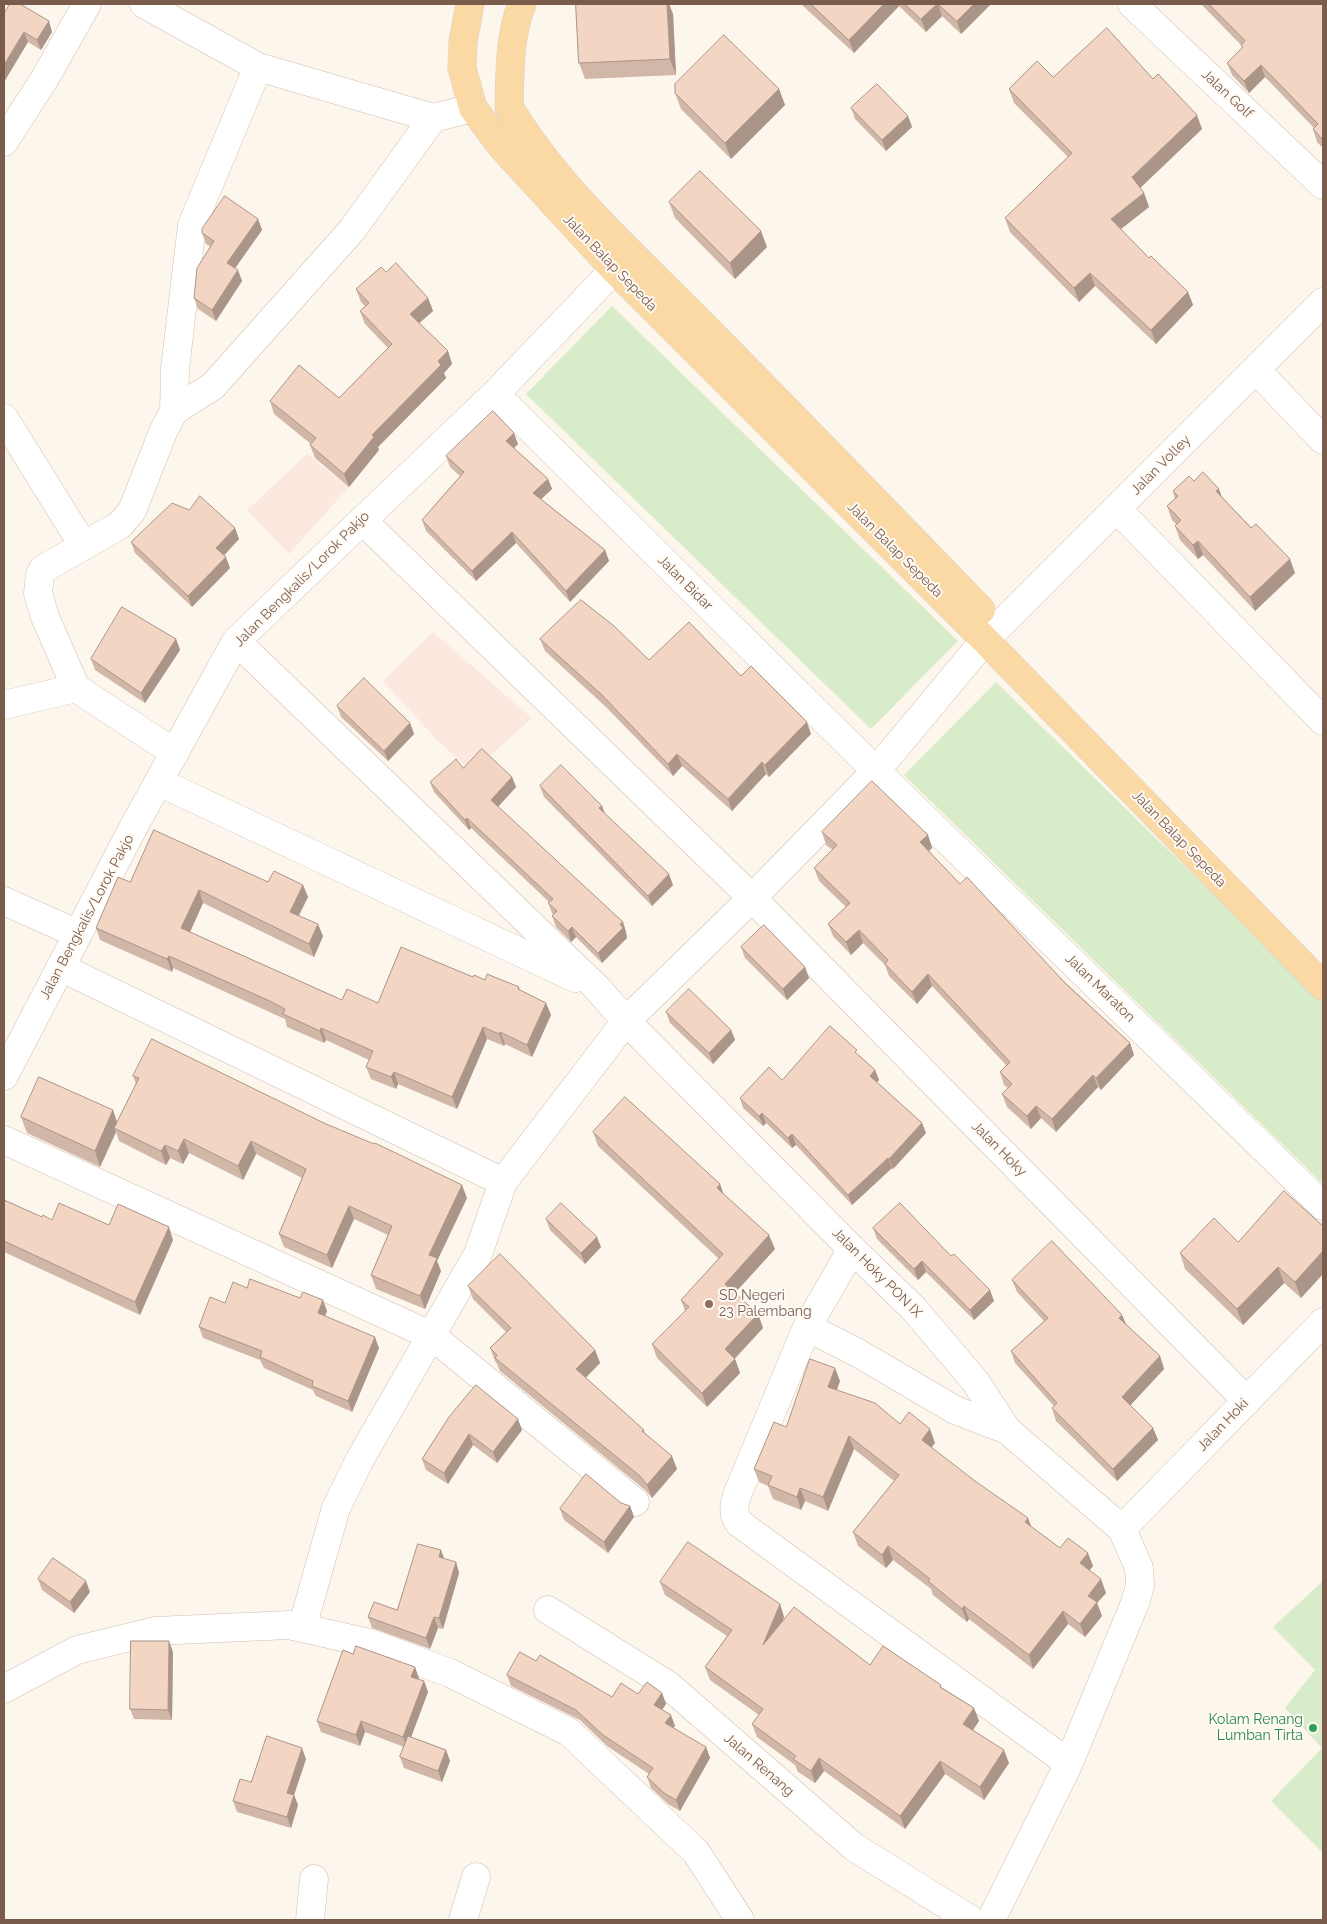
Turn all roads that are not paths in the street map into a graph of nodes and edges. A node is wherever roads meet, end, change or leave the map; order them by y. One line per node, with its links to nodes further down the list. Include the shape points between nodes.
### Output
1 (87, 4): 10 (street)
2 (144, 4): 6 (street)
3 (522, 4): 7 (main road, via 515,20)
4 (1132, 4): 11 (street, Jalan Golf)
5 (467, 5): 8 (main road, via 462,68)
6 (258, 67): 9 (street); 16 (street, via 192,225 174,369)
7 (509, 107): 8 (main road); 12 (main road, Jalan Balap Sepeda, via 523,130)
8 (473, 108): 9 (street); 12 (main road, Jalan Balap Sepeda, via 502,147)
9 (433, 118): 16 (street, via 352,230 213,386)
10 (4, 142)
11 (1323, 185)
12 (623, 260): 15 (street, Jalan Bengkalis/Lorok Pakjo); 22 (main road, Jalan Balap Sepeda)
13 (1323, 302): 14 (street, Jalan Volley)
14 (1256, 370): 18 (street); 19 (street, Jalan Volley)
15 (495, 394): 20 (street, Jalan Bengkalis/Lorok Pakjo); 28 (street, Jalan Bidar)
16 (174, 411): 21 (street, via 132,511 120,525)
17 (4, 418): 21 (street)
18 (1323, 440)
19 (1117, 509): 22 (street, Jalan Volley); 26 (street)
20 (362, 520): 23 (street, Jalan Bengkalis/Lorok Pakjo); 30 (street, Jalan Hoky)
21 (83, 545): 24 (street, via 43,569 38,593)
22 (992, 634): 28 (street, Jalan Volley); 33 (main road, Jalan Balap Sepeda); 35 (main road, Jalan Balap Sepeda)
23 (236, 641): 27 (street, Jalan Bengkalis/Lorok Pakjo); 36 (street, Jalan Hoky PON IX)
24 (76, 688): 25 (street); 27 (street)
25 (4, 705)
26 (1323, 721)
27 (175, 753): 29 (street, Jalan Bengkalis/Lorok Pakjo)
28 (876, 772): 30 (street, Jalan Volley); 41 (street, Jalan Maraton)
29 (159, 782): 32 (street, Jalan Bengkalis/Lorok Pakjo); 36 (street)
30 (752, 898): 37 (street, Jalan Volley); 46 (street, Jalan Hoky)
31 (4, 902): 32 (street)
32 (78, 934): 34 (street, Jalan Bengkalis/Lorok Pakjo)
33 (1323, 959)
34 (60, 967): 38 (street, Jalan Bengkalis/Lorok Pakjo); 40 (street)
35 (1323, 986)
36 (597, 988): 37 (street, Jalan Hoky PON IX)
37 (626, 1021): 40 (street, Jalan Volley); 42 (street, Jalan Hoky PON IX)
38 (4, 1076)
39 (4, 1140): 45 (street)
40 (503, 1182): 45 (street, Jalan Volley, via 478,1254)
41 (1323, 1206)
42 (852, 1248): 44 (street); 47 (street, Jalan Hoky PON IX, via 914,1308 975,1381)
43 (1323, 1322): 46 (street, Jalan Hoki)
44 (807, 1327): 47 (street, via 955,1410); 53 (street, via 737,1495 733,1510 735,1517)
45 (432, 1336): 48 (street); 51 (street, Jalan Volley, via 359,1461 336,1508)
46 (1247, 1401): 49 (street, Jalan Hoki)
47 (1007, 1430): 49 (street, Jalan Hoky PON IX)
48 (635, 1502)
49 (1122, 1529): 53 (street, via 1139,1568 1140,1586)
50 (548, 1610): 59 (street, Jalan Renang, via 668,1685 854,1847)
51 (302, 1628): 52 (street, via 289,1625 155,1631 76,1650); 58 (street, via 369,1643 450,1673 569,1732 696,1852)
52 (4, 1689)
53 (1068, 1765): 60 (street)
54 (476, 1877): 57 (street)
55 (314, 1879): 56 (street)
56 (310, 1920)
57 (463, 1920)
58 (740, 1920)
59 (970, 1920)
60 (992, 1920)

